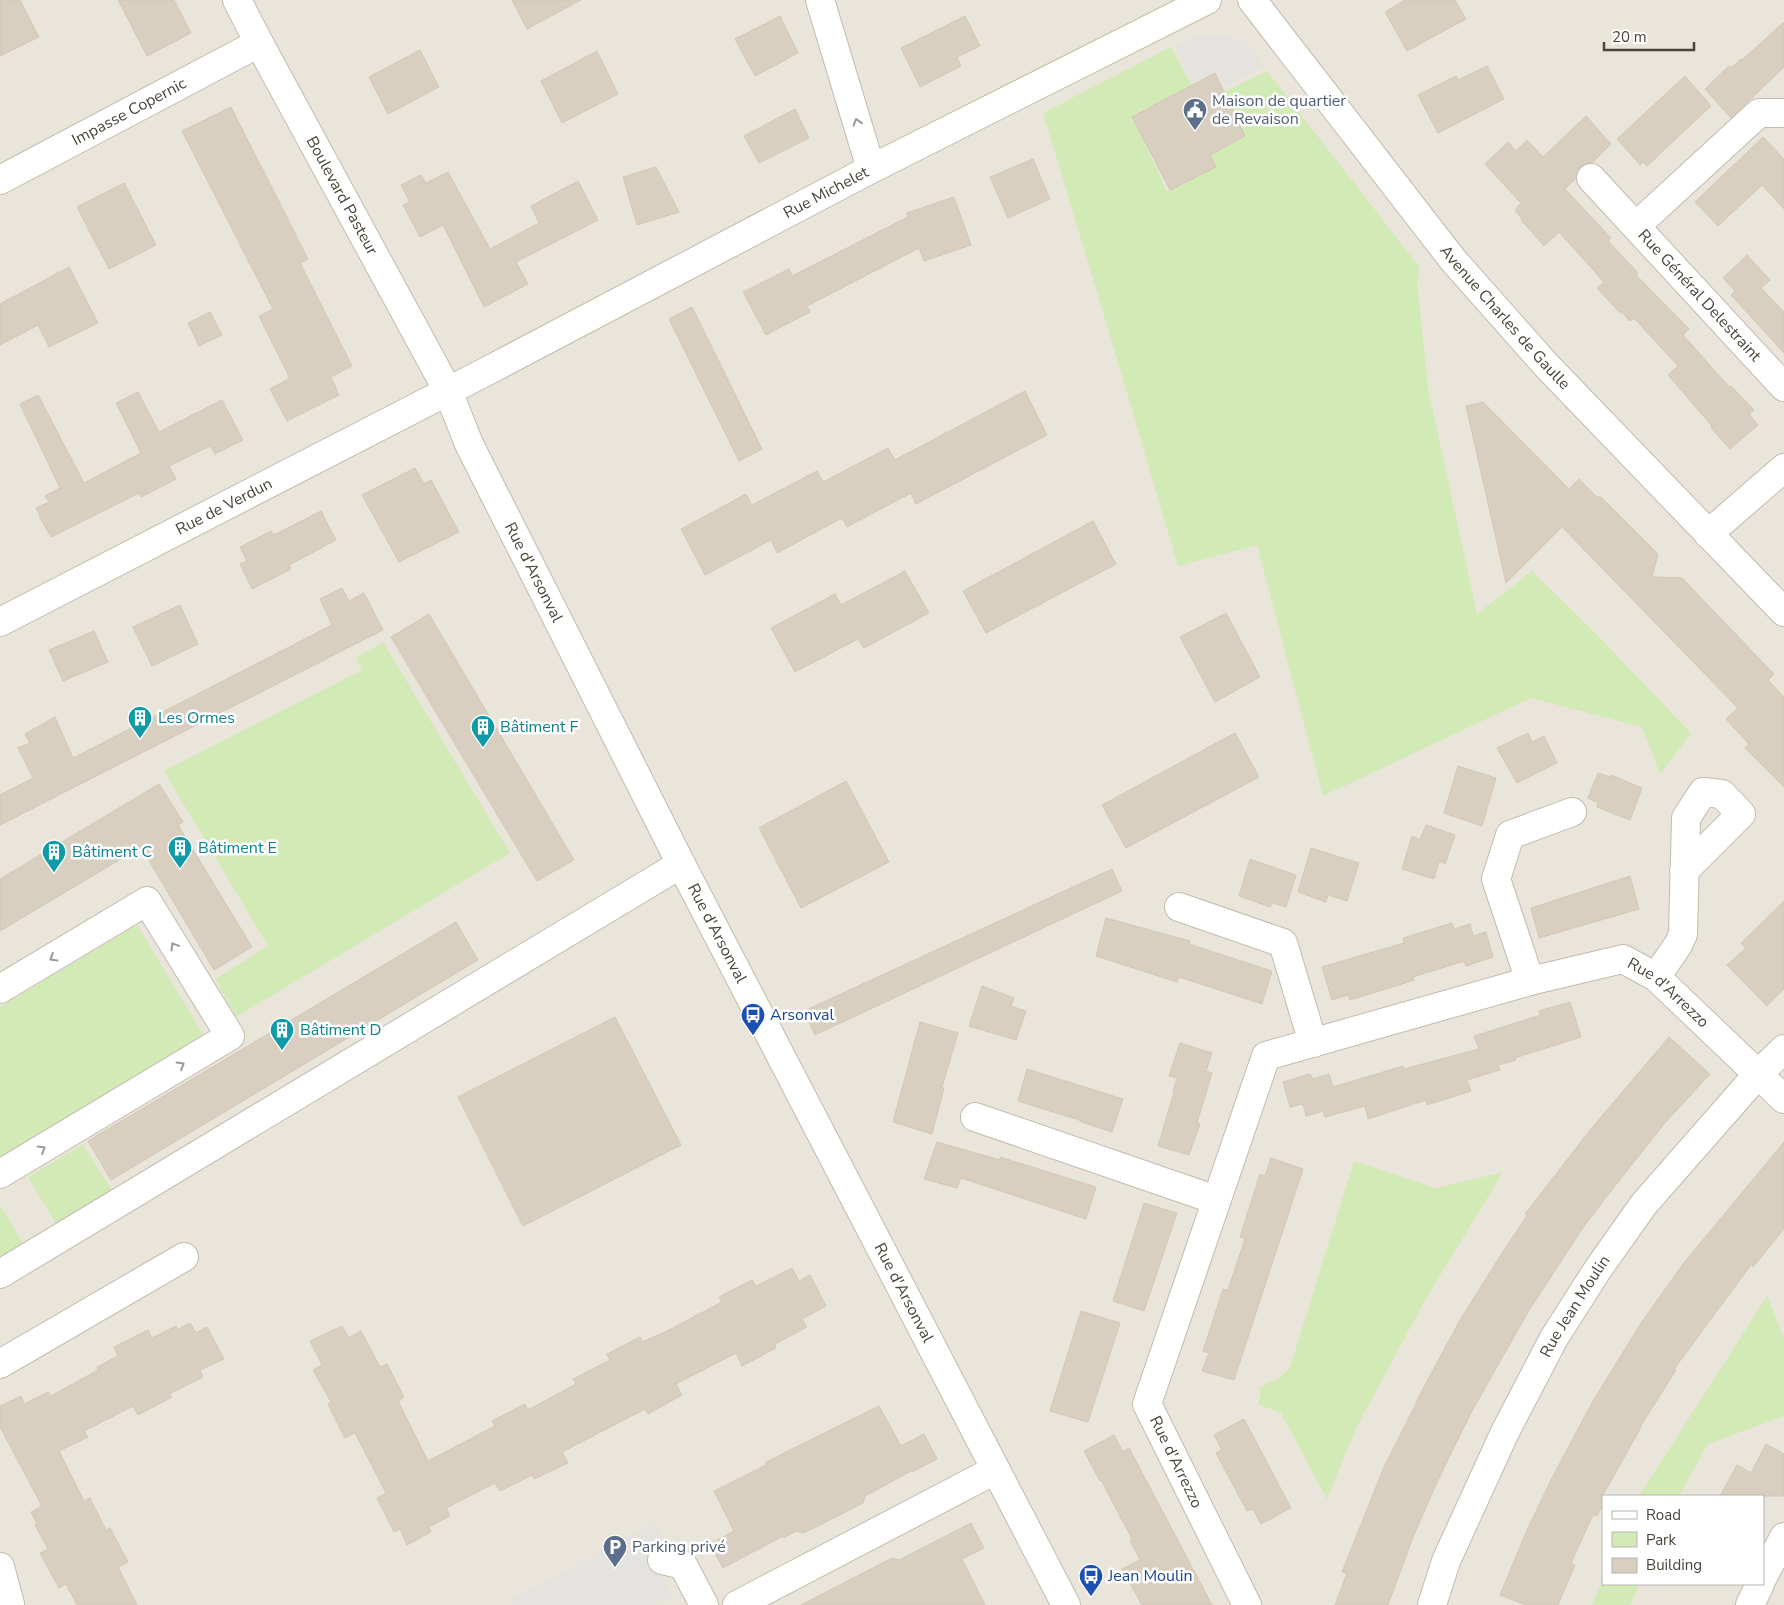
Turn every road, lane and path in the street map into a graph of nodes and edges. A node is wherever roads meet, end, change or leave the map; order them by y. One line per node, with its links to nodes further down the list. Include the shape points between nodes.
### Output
1 (237, 0): 5 (street, Boulevard Pasteur)
2 (820, 0): 7 (street, one-way to 2)
3 (1207, 0): 7 (street, Rue Michelet)
4 (1252, 0): 14 (street, Avenue Charles de Gaulle, via 1453,260 1547,366)
5 (259, 43): 9 (street, Impasse Copernic); 12 (street, Boulevard Pasteur)
6 (1784, 113): 10 (street, Rue Général Delestraint, via 1759,113)
7 (872, 169): 12 (street, Rue Michelet)
8 (1591, 178): 10 (street, Rue Général Delestraint)
9 (0, 180)
10 (1636, 226): 11 (street, Rue Général Delestraint)
11 (1784, 387)
12 (448, 391): 16 (street, Rue de Verdun); 18 (street, Rue d'Arsonval, via 469,444)
13 (1784, 468): 14 (street)
14 (1708, 534): 15 (street, Avenue Charles de Gaulle)
15 (1784, 612)
16 (0, 622)
17 (1572, 812): 22 (street, via 1510,835 1496,879)
18 (681, 864): 32 (street); 34 (street, Rue d'Arsonval)
19 (1684, 871): 21 (street, via 1683,934)
20 (1178, 907): 24 (street, via 1283,943)
21 (1656, 977): 22 (street, Rue d'Arrezzo, via 1623,959); 26 (street, Rue d'Arrezzo)
22 (1530, 981): 24 (street, Rue d'Arrezzo)
23 (0, 990): 29 (street, one-way to 23, via 230,1036 147,901)
24 (1313, 1043): 30 (street, Rue d'Arrezzo, via 1266,1056)
25 (1784, 1049): 26 (street, Rue Jean Moulin)
26 (1758, 1074): 27 (street, Rue d'Arrezzo); 45 (street, Rue Jean Moulin, via 1644,1204 1554,1338 1505,1432 1450,1552)
27 (1784, 1099)
28 (975, 1117): 30 (street)
29 (0, 1174)
30 (1216, 1200): 44 (street, Rue d'Arrezzo, via 1147,1404)
31 (184, 1257): 33 (street)
32 (0, 1274)
33 (0, 1364)
34 (995, 1470): 42 (street); 43 (street, Rue d'Arsonval)
35 (1784, 1537): 38 (street)
36 (662, 1560): 41 (street, via 683,1565)
37 (0, 1567): 40 (street)
38 (1764, 1575)
39 (1760, 1585): 46 (street)
40 (8, 1605)
41 (704, 1605)
42 (737, 1605)
43 (1066, 1605)
44 (1247, 1605)
45 (1432, 1605)
46 (1750, 1605)

